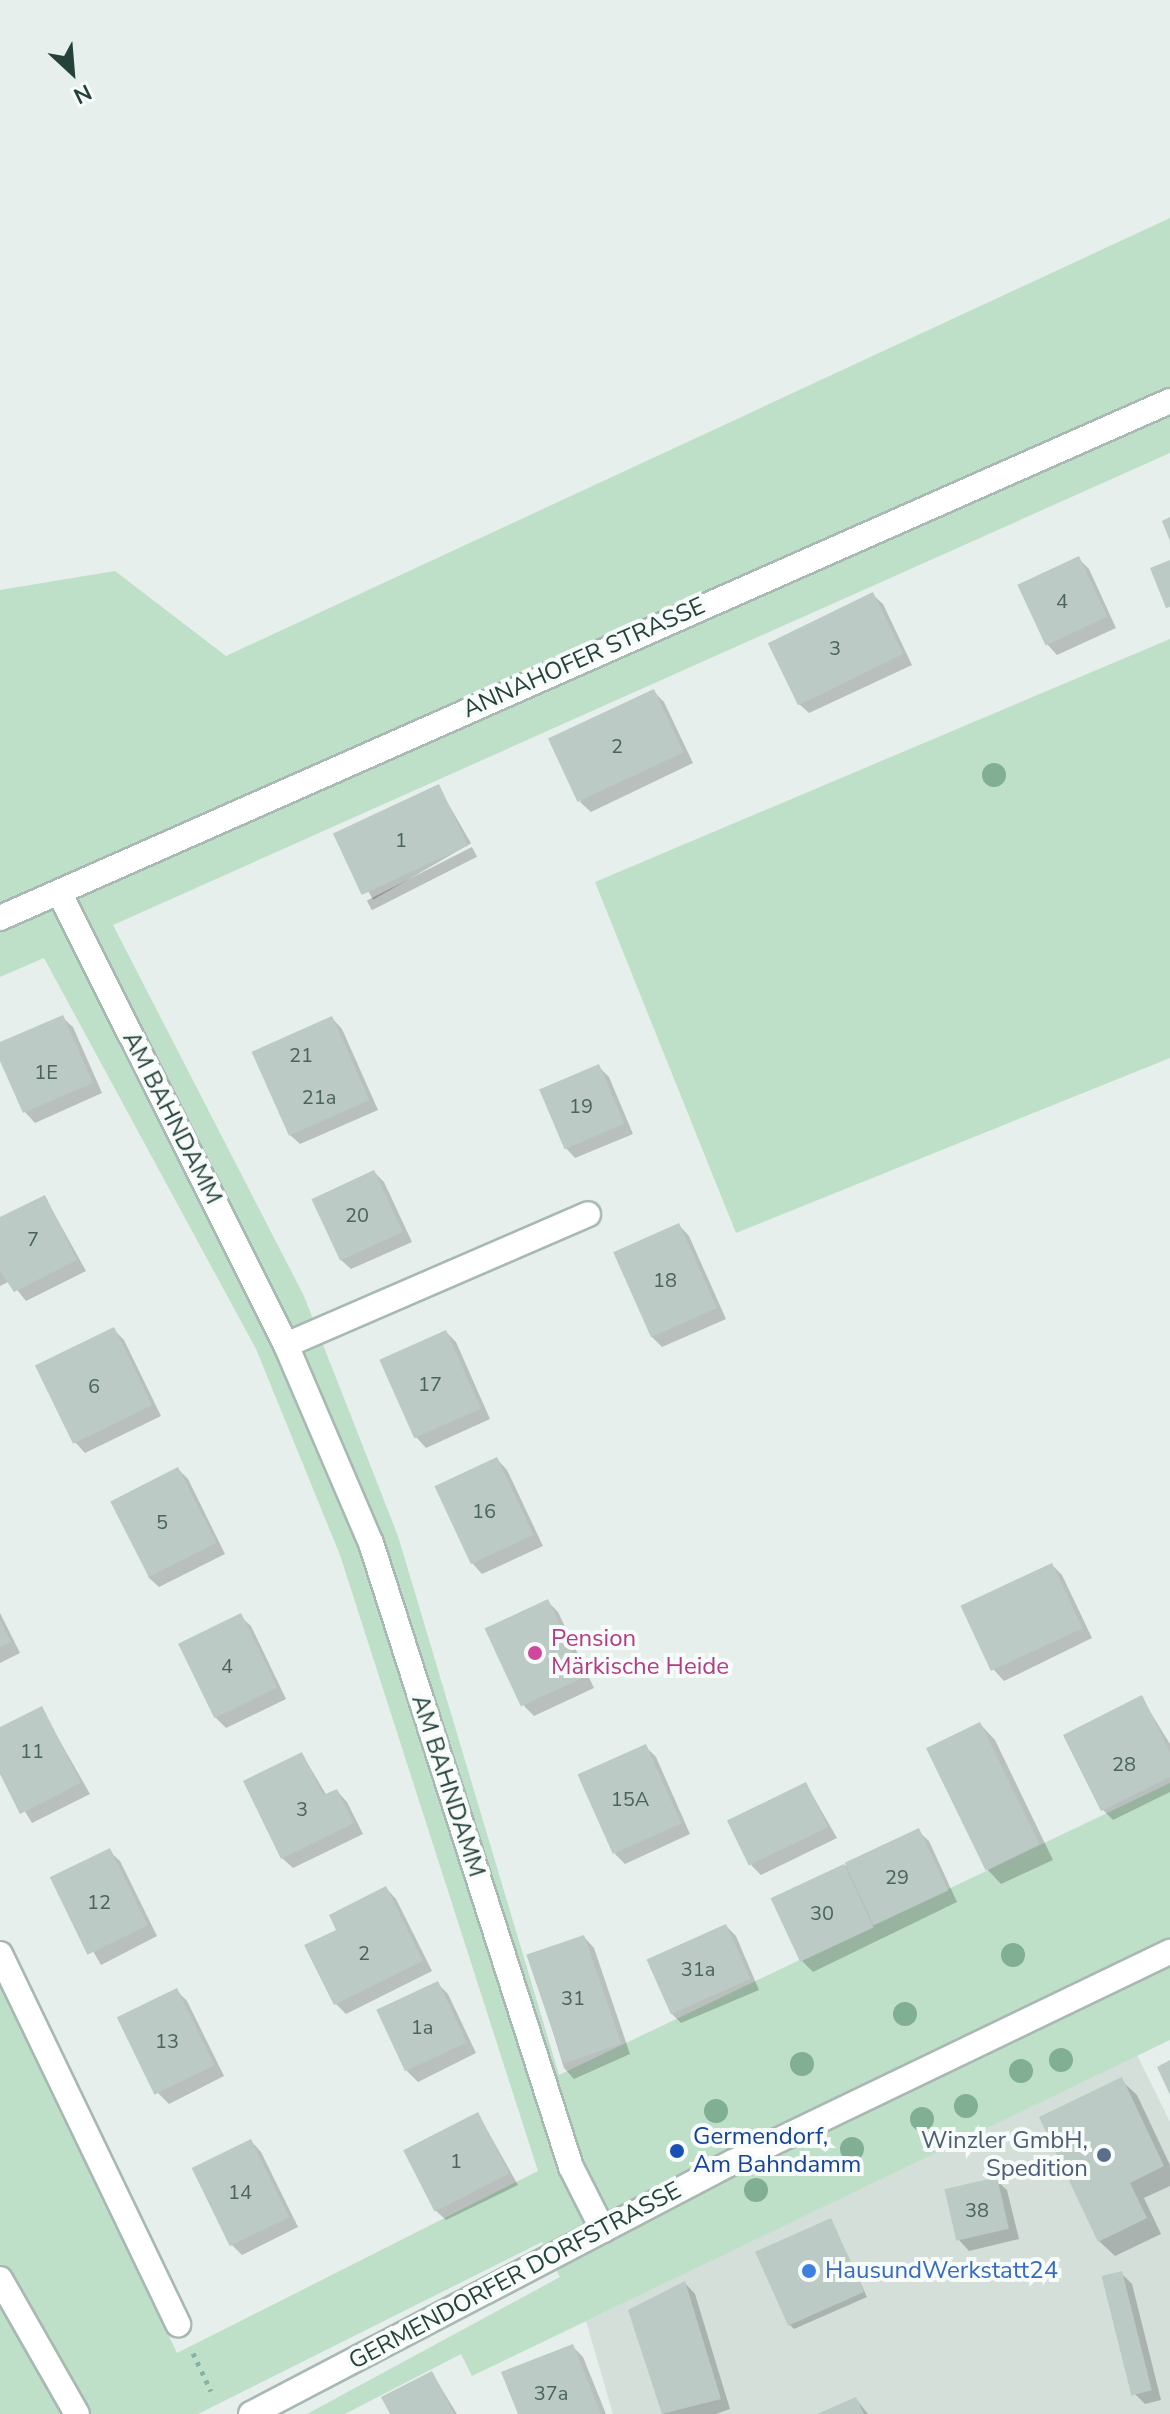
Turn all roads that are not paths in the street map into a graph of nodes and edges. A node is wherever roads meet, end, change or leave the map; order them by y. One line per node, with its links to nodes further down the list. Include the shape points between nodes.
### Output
1 (1170, 401): 2 (street, ANNAHOFER STRASSE)
2 (59, 892): 3 (street, ANNAHOFER STRASSE); 5 (street, AM BAHNDAMM)
3 (0, 918)
4 (588, 1214): 5 (street)
5 (286, 1345): 8 (street, AM BAHNDAMM, via 371,1543 571,2167)
6 (1170, 1952): 8 (street, GERMENDORFER DORFSTRASSE)
7 (0, 1954): 10 (street)
8 (603, 2230): 12 (street, GERMENDORFER DORFSTRASSE)
9 (0, 2279): 11 (street)
10 (178, 2324)
11 (77, 2414)
12 (251, 2414)

